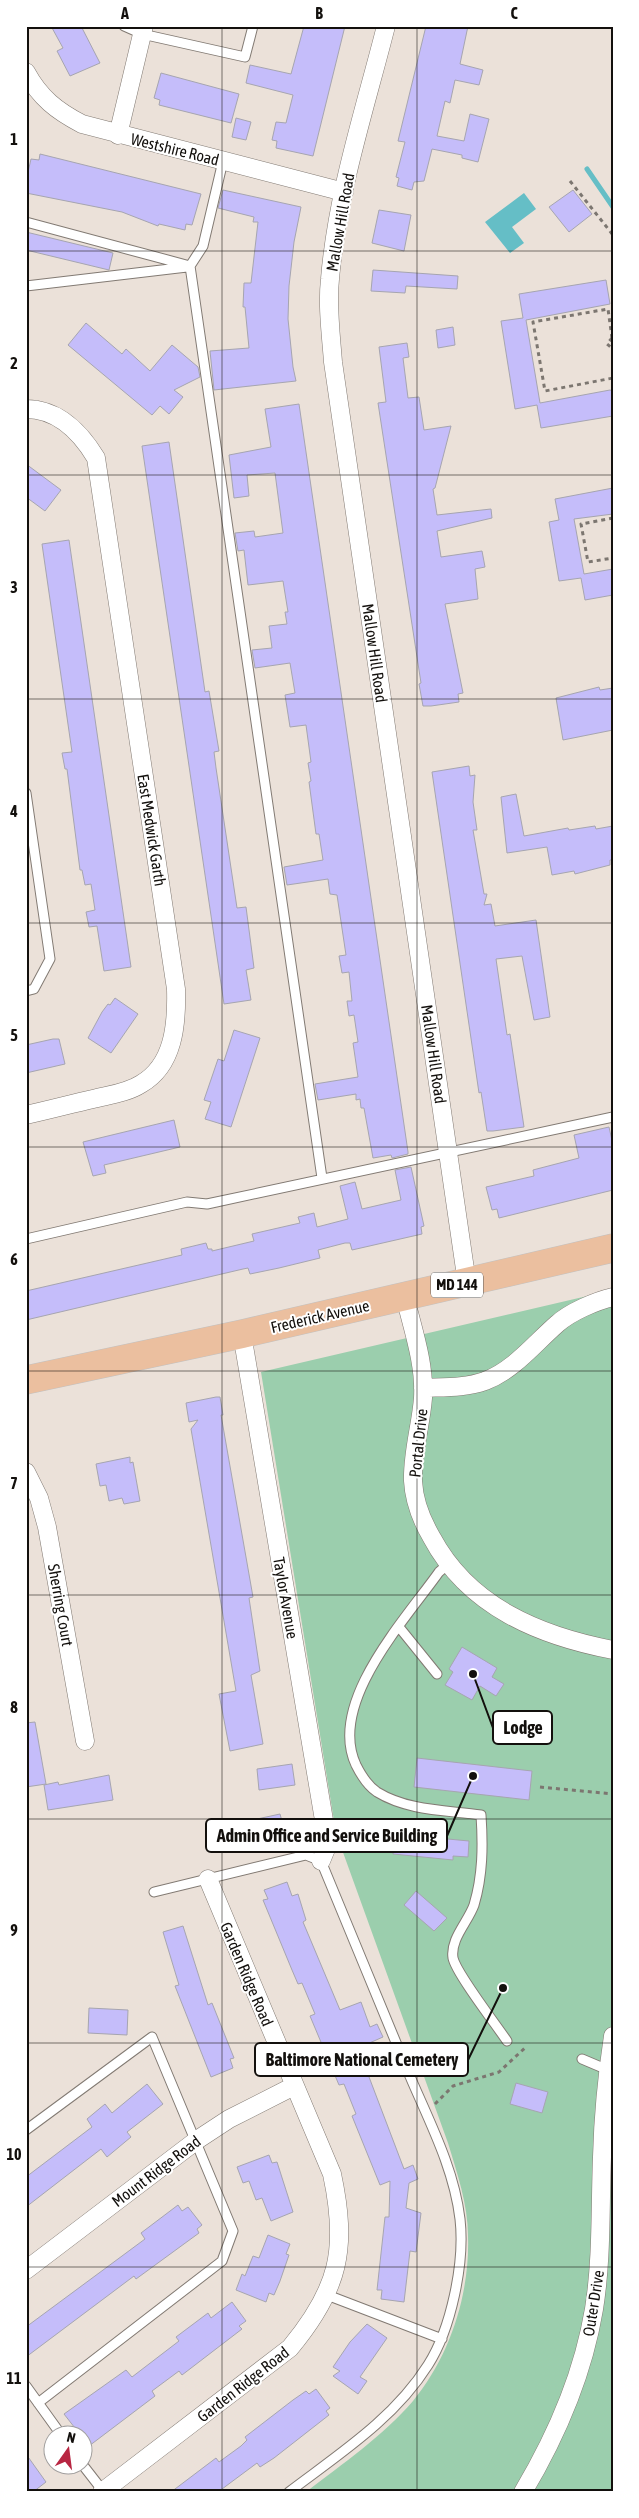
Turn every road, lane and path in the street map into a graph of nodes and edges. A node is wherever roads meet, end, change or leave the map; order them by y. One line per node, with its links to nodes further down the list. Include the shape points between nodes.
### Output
1 (124, 26): 4 (lane)
2 (253, 26): 4 (lane, via 245,57)
3 (386, 26): 9 (street, Mallow Hill Road)
4 (143, 30): 6 (street)
5 (26, 72): 6 (street, Westshire Road, via 43,99 60,113)
6 (118, 135): 7 (street, Westshire Road)
7 (224, 161): 9 (street, Westshire Road); 12 (lane, via 203,246)
8 (570, 181): 11 (path)
9 (344, 192): 24 (street, Mallow Hill Road, via 330,281 333,362)
10 (26, 222): 12 (lane)
11 (613, 235)
12 (190, 266): 13 (lane, via 162,272); 25 (lane)
13 (26, 286)
14 (612, 338): 15 (path, via 607,344); 16 (path, via 608,309 533,322 545,391)
15 (613, 349)
16 (613, 378)
17 (26, 408): 22 (street, East Medwick Garth, via 49,413 68,423 96,458 176,989 177,1014 166,1058 141,1085 125,1092)
18 (613, 518): 19 (path, via 581,524 588,562)
19 (613, 558)
20 (26, 793): 21 (lane, via 50,959 34,989)
21 (26, 991)
22 (26, 1115)
23 (613, 1117): 24 (lane)
24 (449, 1152): 25 (lane); 28 (street, Mallow Hill Road)
25 (322, 1178): 26 (lane, via 207,1204 187,1202)
26 (26, 1239)
27 (613, 1248): 28 (main road, Frederick Avenue / MD 144)
28 (467, 1283): 29 (main road, Frederick Avenue / MD 144)
29 (405, 1297): 31 (main road, Frederick Avenue / MD 144); 33 (street, Portal Drive)
30 (613, 1297): 33 (street, via 559,1322 532,1350 485,1381 465,1386)
31 (242, 1334): 32 (main road, Frederick Avenue / MD 144); 43 (street, Taylor Avenue, via 328,1844)
32 (26, 1380)
33 (423, 1388): 35 (street, Portal Drive, via 414,1492 427,1530)
34 (26, 1472): 40 (street, Sherring Court, via 47,1527)
35 (447, 1564): 36 (lane); 37 (street, Portal Drive, via 476,1592 514,1619)
36 (399, 1627): 39 (lane); 47 (lane, via 373,1664 351,1716 350,1740 354,1759 366,1781 376,1791 393,1799 416,1807 480,1814 482,1859 479,1880 473,1908 455,1943 453,1958)
37 (609, 1649): 38 (street, Portal Drive)
38 (613, 1664)
39 (437, 1674)
40 (85, 1741)
41 (540, 1787): 42 (path)
42 (613, 1794)
43 (321, 1861): 44 (lane, via 306,1856); 52 (lane)
44 (208, 1879): 45 (lane); 51 (street, Garden Ridge Road)
45 (154, 1892)
46 (613, 2036): 50 (street)
47 (507, 2041)
48 (527, 2046): 52 (path, via 499,2072 453,2086)
49 (582, 2059): 50 (lane)
50 (610, 2071): 64 (street, Outer Drive, via 594,2309 567,2409)
51 (294, 2086): 54 (street, Mount Ridge Road, via 229,2119); 56 (street, Garden Ridge Road, via 332,2174 338,2206 340,2236 336,2266)
52 (426, 2114): 57 (lane, via 450,2175 460,2222 458,2276)
53 (26, 2130): 54 (lane, via 152,2037)
54 (197, 2140): 55 (street, Mount Ridge Road); 59 (lane, via 233,2231 222,2261)
55 (26, 2270)
56 (327, 2294): 57 (lane); 62 (street, Garden Ridge Road, via 312,2322 290,2348)
57 (442, 2339): 63 (lane, via 428,2365 388,2415)
58 (26, 2386): 59 (lane)
59 (38, 2403): 60 (lane)
60 (55, 2426)
61 (91, 2476): 62 (lane)
62 (102, 2492)
63 (289, 2492)
64 (523, 2492)

